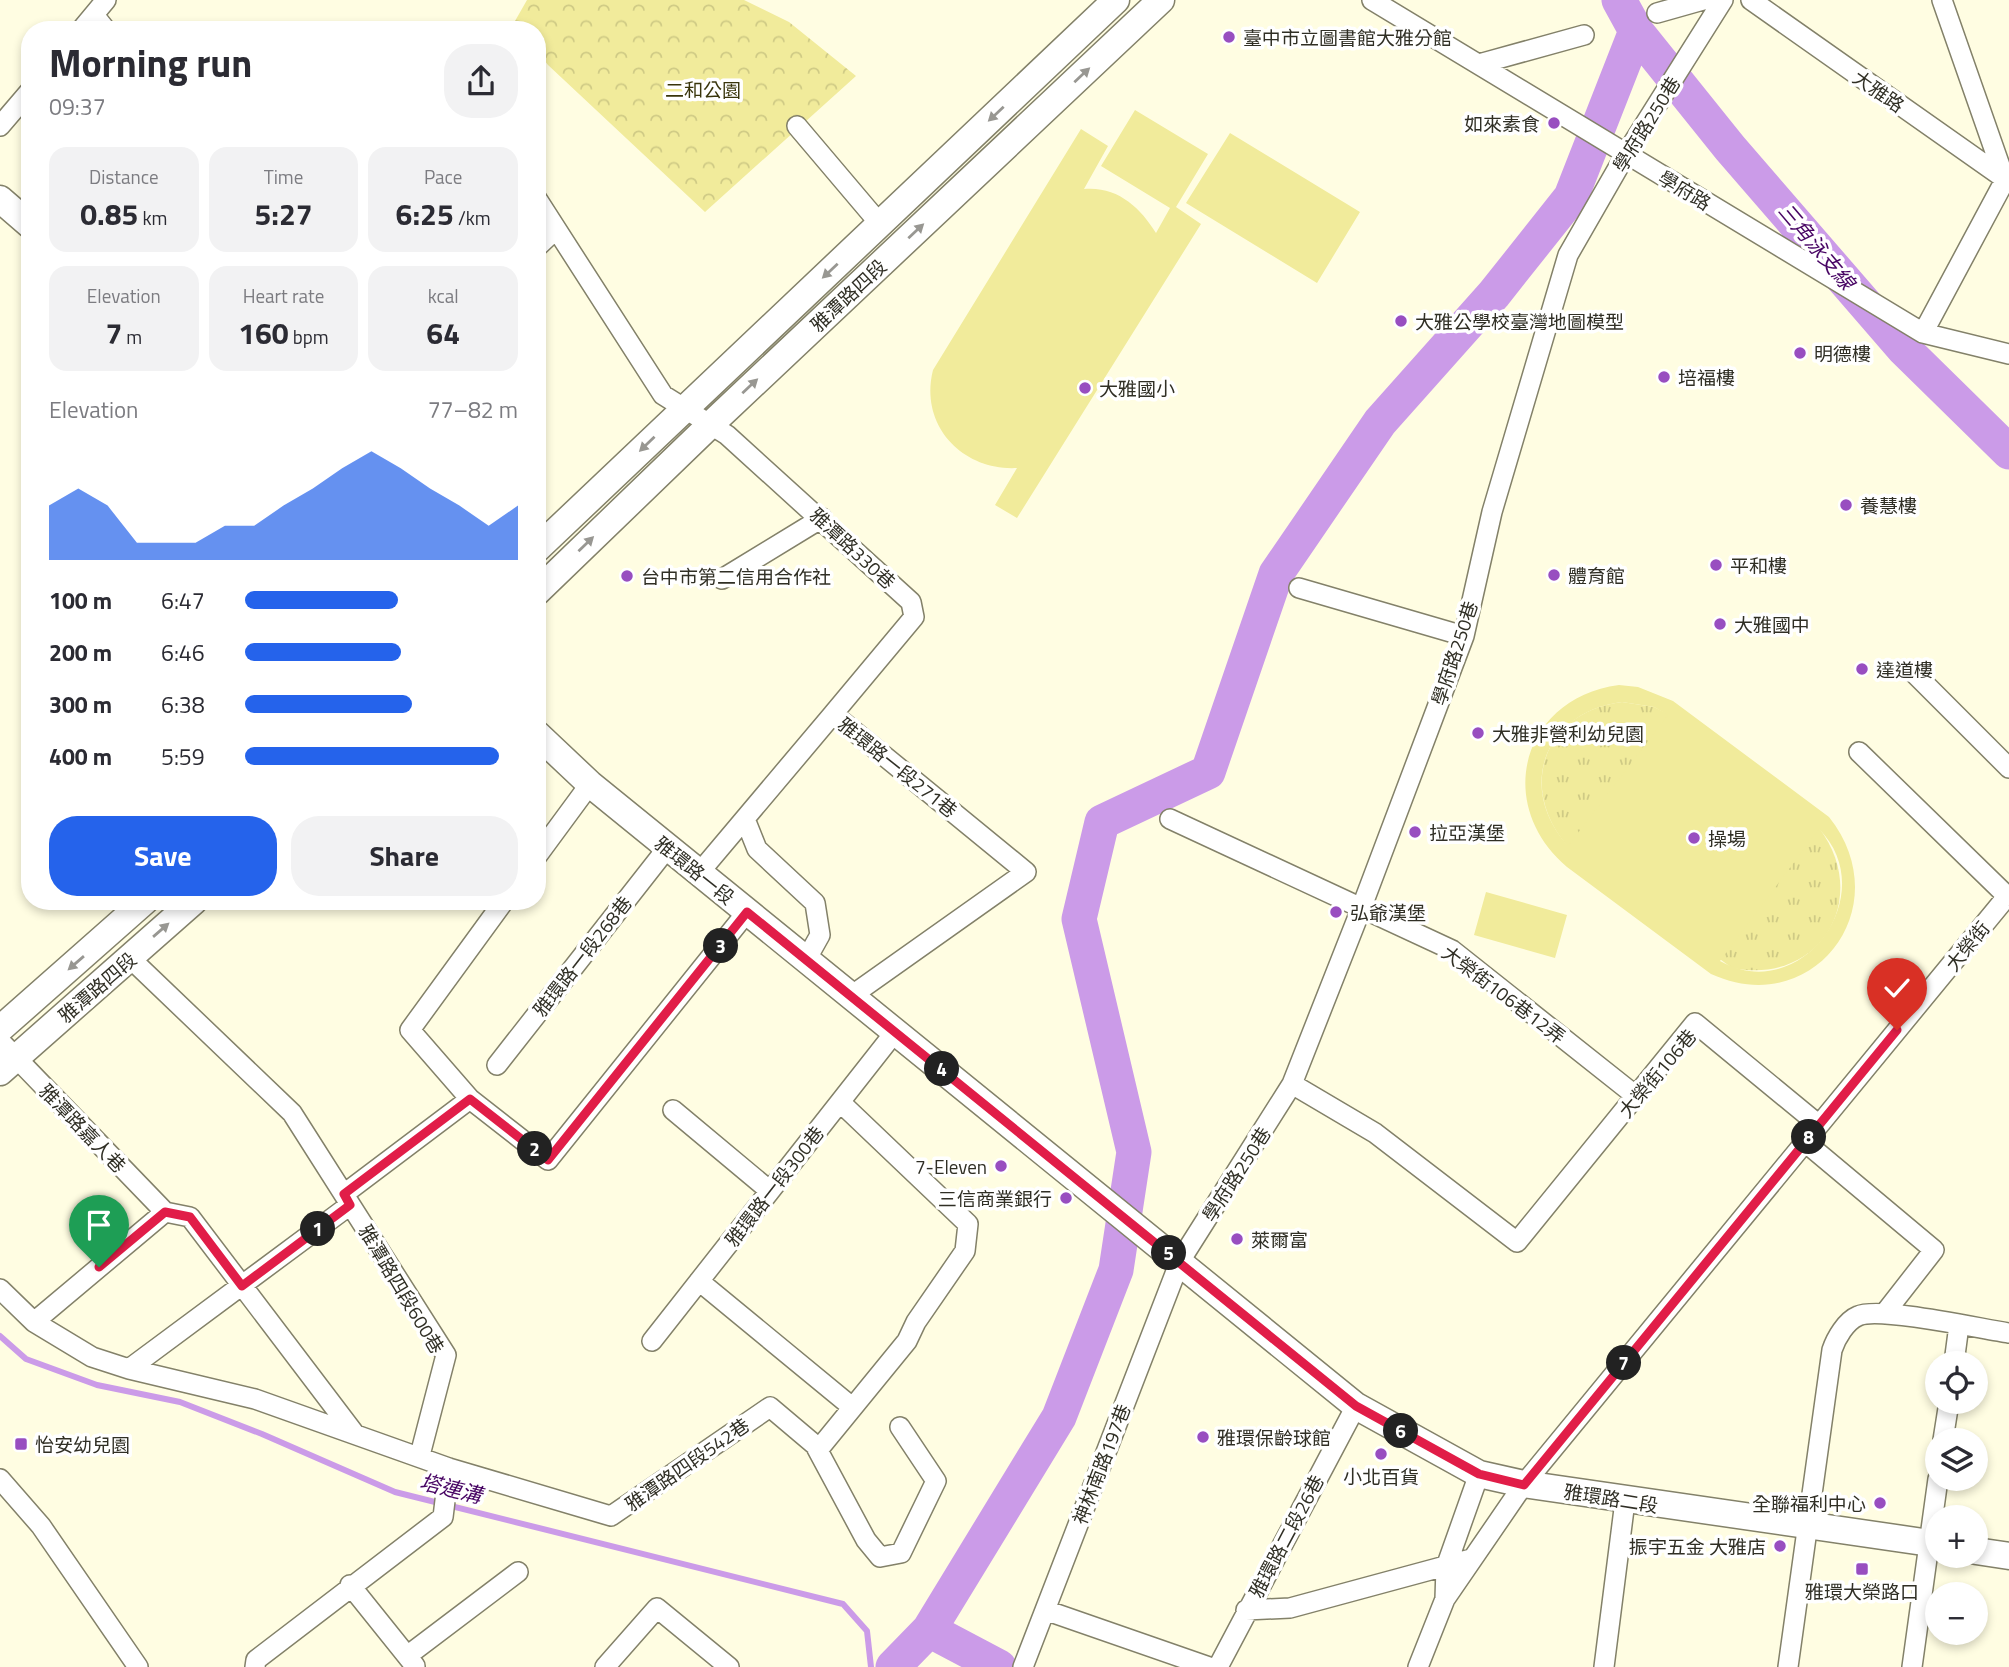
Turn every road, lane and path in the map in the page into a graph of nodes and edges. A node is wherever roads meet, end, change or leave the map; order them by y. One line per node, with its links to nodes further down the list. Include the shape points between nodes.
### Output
1 (1116, 0): 19 (street, 雅潭路四段, one-way to 19)
2 (1161, 0): 25 (street, 雅潭路四段, one-way to 2)
3 (1373, 0): 10 (street, 學府路)
4 (1703, 0): 8 (street)
5 (1723, 0): 14 (street, 學府路250巷)
6 (1751, 0): 15 (street, 大雅路)
7 (1942, 0): 15 (street)
8 (1657, 13)
9 (1584, 34): 10 (street)
10 (1479, 65): 14 (street, 學府路)
11 (21, 102): 13 (street)
12 (797, 125): 19 (street)
13 (0, 126)
14 (1626, 154): 22 (street, 學府路); 31 (street, 學府路250巷, via 1568,255 1492,512)
15 (2007, 181): 22 (street)
16 (0, 199): 18 (street)
17 (546, 213): 20 (street, 雅潭路330巷)
18 (21, 217)
19 (880, 224): 24 (street, 雅潭路四段, one-way to 24)
20 (556, 229): 21 (street); 24 (street, 雅潭路330巷, via 663,395)
21 (546, 238)
22 (1923, 333): 23 (street, 學府路)
23 (2009, 354)
24 (682, 410): 25 (street, 雅潭路330巷); 27 (street, 雅潭路四段, one-way to 27)
25 (709, 426): 26 (street, 雅潭路330巷, via 727,435); 29 (street, 雅潭路四段, one-way to 25)
26 (822, 518): 28 (street); 33 (street, 雅潭路330巷, via 911,602 914,617)
27 (546, 540)
28 (722, 579)
29 (546, 583)
30 (1299, 588): 31 (street)
31 (1464, 636): 44 (street, 學府路250巷)
32 (1912, 671): 36 (street)
33 (833, 714): 38 (street, 雅環路一段271巷); 51 (street, 雅環路一段271巷, via 1026,872)
34 (546, 742): 37 (street, 雅環路一段)
35 (1859, 752): 43 (street)
36 (2009, 768)
37 (590, 784): 40 (street); 41 (street, 雅環路一段)
38 (745, 819): 42 (street, 雅環路一段271巷); 50 (street, via 757,849 815,903 820,935)
39 (1170, 819): 44 (street, 大榮街106巷12弄)
40 (546, 844)
41 (668, 847): 42 (street, 雅環路一段); 55 (street, 雅環路一段268巷)
42 (699, 873): 48 (street, 雅環路一段)
43 (2006, 903): 61 (street, 大榮街)
44 (1361, 909): 56 (street, 學府路250巷); 57 (street, 大榮街106巷12弄, via 1452,950)
45 (135, 910): 52 (street, 雅潭路四段, one-way to 52)
46 (184, 910): 49 (street, 雅潭路四段, one-way to 46)
47 (497, 910): 58 (street, via 410,1030)
48 (747, 912): 50 (street, 雅環路一段); 58 (street, via 548,1160)
49 (130, 958): 54 (street, 雅潭路四段); 64 (street, 雅潭路四段600巷, via 292,1113)
50 (806, 960): 51 (street, 雅環路一段)
51 (851, 996): 53 (street, 雅環路一段)
52 (0, 1029)
53 (895, 1032): 59 (street, 雅環路一段300巷); 66 (street, 雅環路一段)
54 (5, 1057): 65 (street, 雅潭路嘉人巷)
55 (497, 1065)
56 (1292, 1084): 57 (street, 大榮街106巷, via 1375,1133 1517,1242); 67 (street, 學府路250巷)
57 (1636, 1096): 61 (street, 大榮街106巷, via 1695,1023)
58 (470, 1099): 64 (street)
59 (840, 1101): 63 (street, 雅環路一段300巷); 79 (street, via 968,1224 965,1251 908,1341)
60 (673, 1110): 63 (street)
61 (1819, 1125): 62 (street, 大榮街)
62 (1805, 1142): 71 (street, via 1934,1250); 87 (street, 大榮街)
63 (770, 1191): 68 (street, 雅環路一段300巷)
64 (347, 1200): 69 (street); 83 (street, 雅潭路四段600巷, via 446,1355)
65 (165, 1212): 69 (street, 雅潭路嘉人巷, via 190,1217); 72 (street)
66 (1151, 1238): 67 (street, 雅環路二段)
67 (1180, 1261): 78 (street, 雅環路二段); 99 (street, 神林南路197巷)
68 (699, 1281): 75 (street, 雅環路一段300巷); 79 (street)
69 (242, 1286): 77 (street); 81 (street, 雅潭路嘉人巷)
70 (0, 1289): 72 (street, 雅潭路四段542巷)
71 (1884, 1314): 73 (street); 89 (street, via 1858,1316 1837,1336)
72 (34, 1322): 77 (street, 雅潭路四段542巷, via 92,1357)
73 (1959, 1325): 74 (street); 76 (street)
74 (2009, 1333)
75 (652, 1340)
76 (1956, 1351)
77 (128, 1369): 81 (street, 雅潭路四段542巷, via 255,1399)
78 (1356, 1406): 85 (street, 雅環路二段); 100 (street, 雅環路二段26巷)
79 (852, 1407): 82 (street)
80 (900, 1427): 82 (street, 雅潭路四段542巷, via 936,1481 901,1553 880,1557 866,1540)
81 (354, 1433): 83 (street, 雅潭路四段542巷)
82 (818, 1450): 84 (street, 雅潭路四段542巷, via 770,1406 611,1516)
83 (420, 1455): 84 (street, 雅潭路四段542巷)
84 (449, 1468): 97 (street, via 443,1517)
85 (1479, 1474): 87 (street, 雅環路二段); 94 (street)
86 (0, 1479): 103 (street, via 41,1526)
87 (1524, 1485): 88 (street, 雅環路二段); 93 (street, 大榮街)
88 (1625, 1501): 89 (street, 雅環路二段); 110 (street)
89 (1807, 1527): 90 (street, 雅環路二段); 111 (street)
90 (1925, 1543)
91 (1988, 1553): 92 (street)
92 (2009, 1556)
93 (1471, 1559): 94 (street); 98 (street, 大榮街)
94 (1446, 1567): 98 (street); 100 (street, via 1290,1608)
95 (1929, 1568): 112 (street)
96 (518, 1572): 101 (street)
97 (351, 1585): 101 (street); 104 (street, via 256,1660)
98 (1445, 1599): 109 (street)
99 (1045, 1609): 102 (street, 神林南路197巷); 107 (street)
100 (1246, 1610): 108 (street, 雅環路二段26巷)
101 (412, 1662)
102 (1024, 1663)
103 (138, 1667)
104 (255, 1667)
105 (605, 1667): 106 (street, via 657,1608)
106 (729, 1667)
107 (1209, 1667)
108 (1218, 1667)
109 (1418, 1667)
110 (1604, 1667)
111 (1788, 1667)
112 (1912, 1667)

